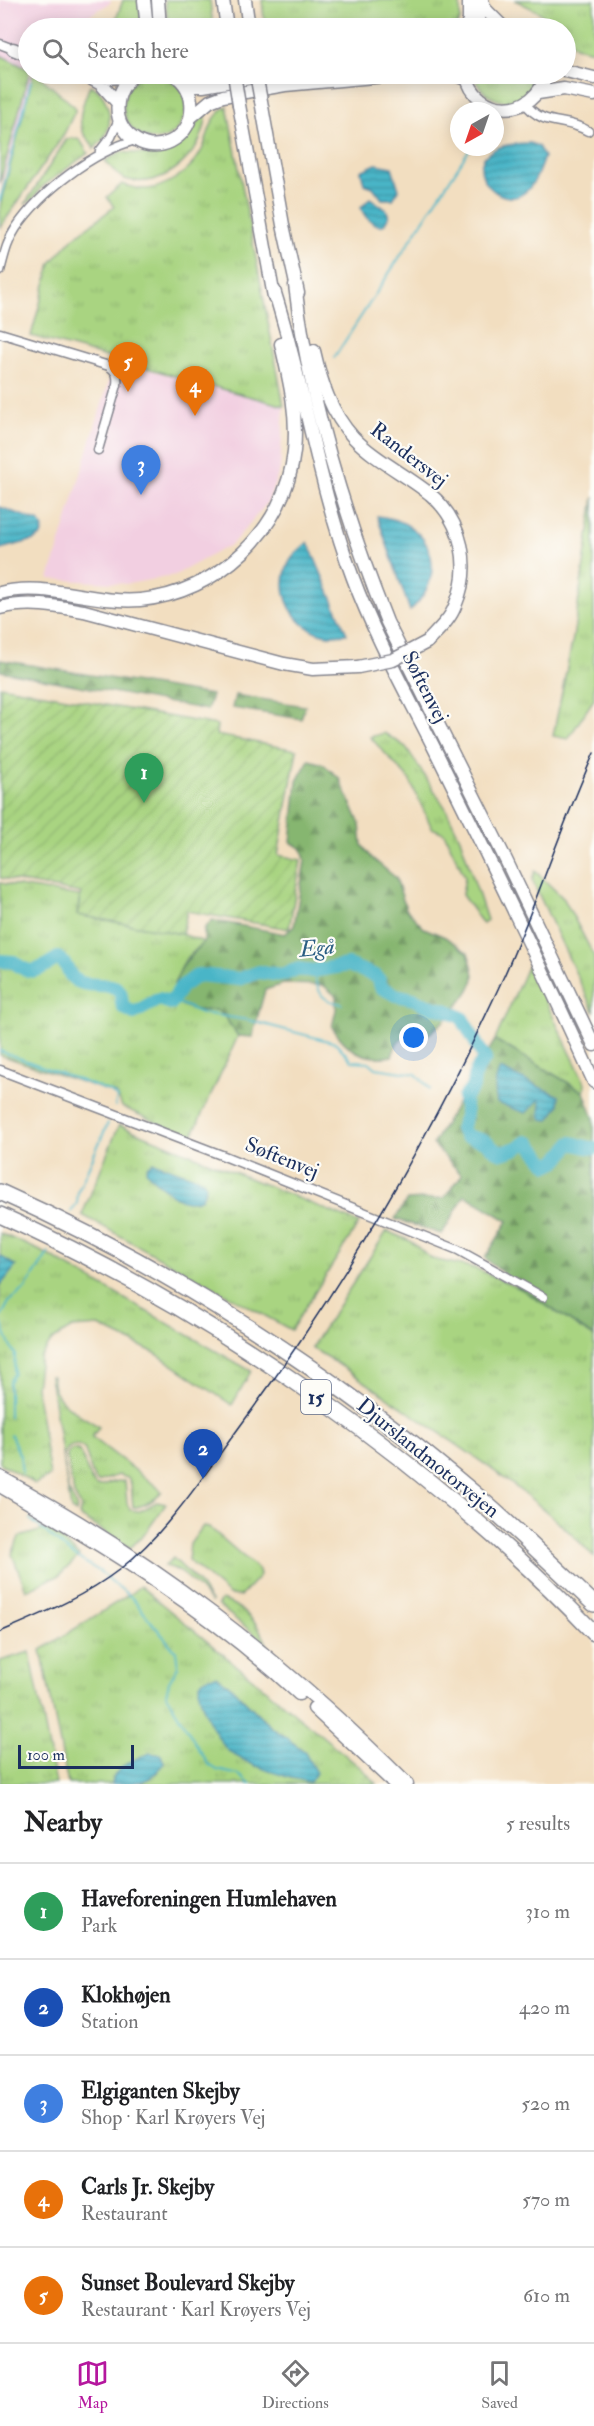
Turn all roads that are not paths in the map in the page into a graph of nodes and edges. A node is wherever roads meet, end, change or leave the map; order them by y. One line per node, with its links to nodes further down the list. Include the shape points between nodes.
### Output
1 (144, 0): 7 (main road)
2 (158, 0): 8 (main road)
3 (223, 0): 9 (main road)
4 (245, 0): 10 (main road)
5 (472, 0): 11 (main road); 12 (main road)
6 (482, 0): 13 (main road)
7 (146, 18)
8 (159, 18)
9 (226, 18)
10 (248, 18)
11 (469, 18)
12 (479, 18)
13 (492, 18)
14 (0, 44): 15 (street)
15 (13, 49): 16 (main road)
16 (18, 51)
17 (576, 74): 18 (main road)
18 (594, 78)
19 (101, 84): 29 (main road)
20 (125, 84): 29 (main road)
21 (189, 84): 31 (main road)
22 (238, 84): 38 (main road, bridge)
23 (258, 84): 37 (main road, Randersvej, bridge)
24 (296, 84): 31 (main road, via 223,96)
25 (470, 84): 30 (main road, via 491,105 502,108)
26 (542, 84): 27 (main road)
27 (538, 93): 28 (main road, via 564,89); 30 (main road)
28 (594, 95)
29 (117, 102): 32 (main road)
30 (525, 103): 33 (street, via 532,113 553,123 570,122)
31 (191, 117): 34 (main road, via 182,134 172,142 149,145)
32 (119, 119): 34 (main road); 35 (street, via 106,145)
33 (588, 131)
34 (136, 140): 35 (street)
35 (93, 158): 36 (street, via 47,193 17,226)
36 (0, 272)
37 (296, 285): 42 (main road, Randersvej, bridge, via 319,374 336,415 366,449 432,496 447,512 458,534 465,559 463,583 455,608 442,627 427,642 393,660 358,667 313,669 51,604); 43 (main road, Søftenvej, via 300,329 341,493 379,602)
38 (274, 290): 41 (main road, via 295,415 294,452 276,511 256,540 228,567 199,584 168,595 114,600 43,590); 45 (main road, Søftenvej, via 335,528 353,579)
39 (0, 333): 40 (street, via 114,369 117,385)
40 (98, 450)
41 (0, 593)
42 (0, 608)
43 (594, 1045)
44 (0, 1070): 48 (street, Søftenvej, via 458,1250)
45 (594, 1082)
46 (0, 1192): 51 (highway, Djurslandmotorvejen / 15, via 152,1269 310,1368 473,1492)
47 (0, 1215): 52 (highway, Djurslandmotorvejen / 15, via 141,1287 323,1403 433,1485)
48 (543, 1297)
49 (0, 1477): 54 (main road, via 75,1519 189,1594 297,1681)
50 (0, 1486): 53 (main road, via 118,1556 185,1602 293,1688)
51 (594, 1604)
52 (594, 1633)
53 (395, 1784)
54 (407, 1784)

